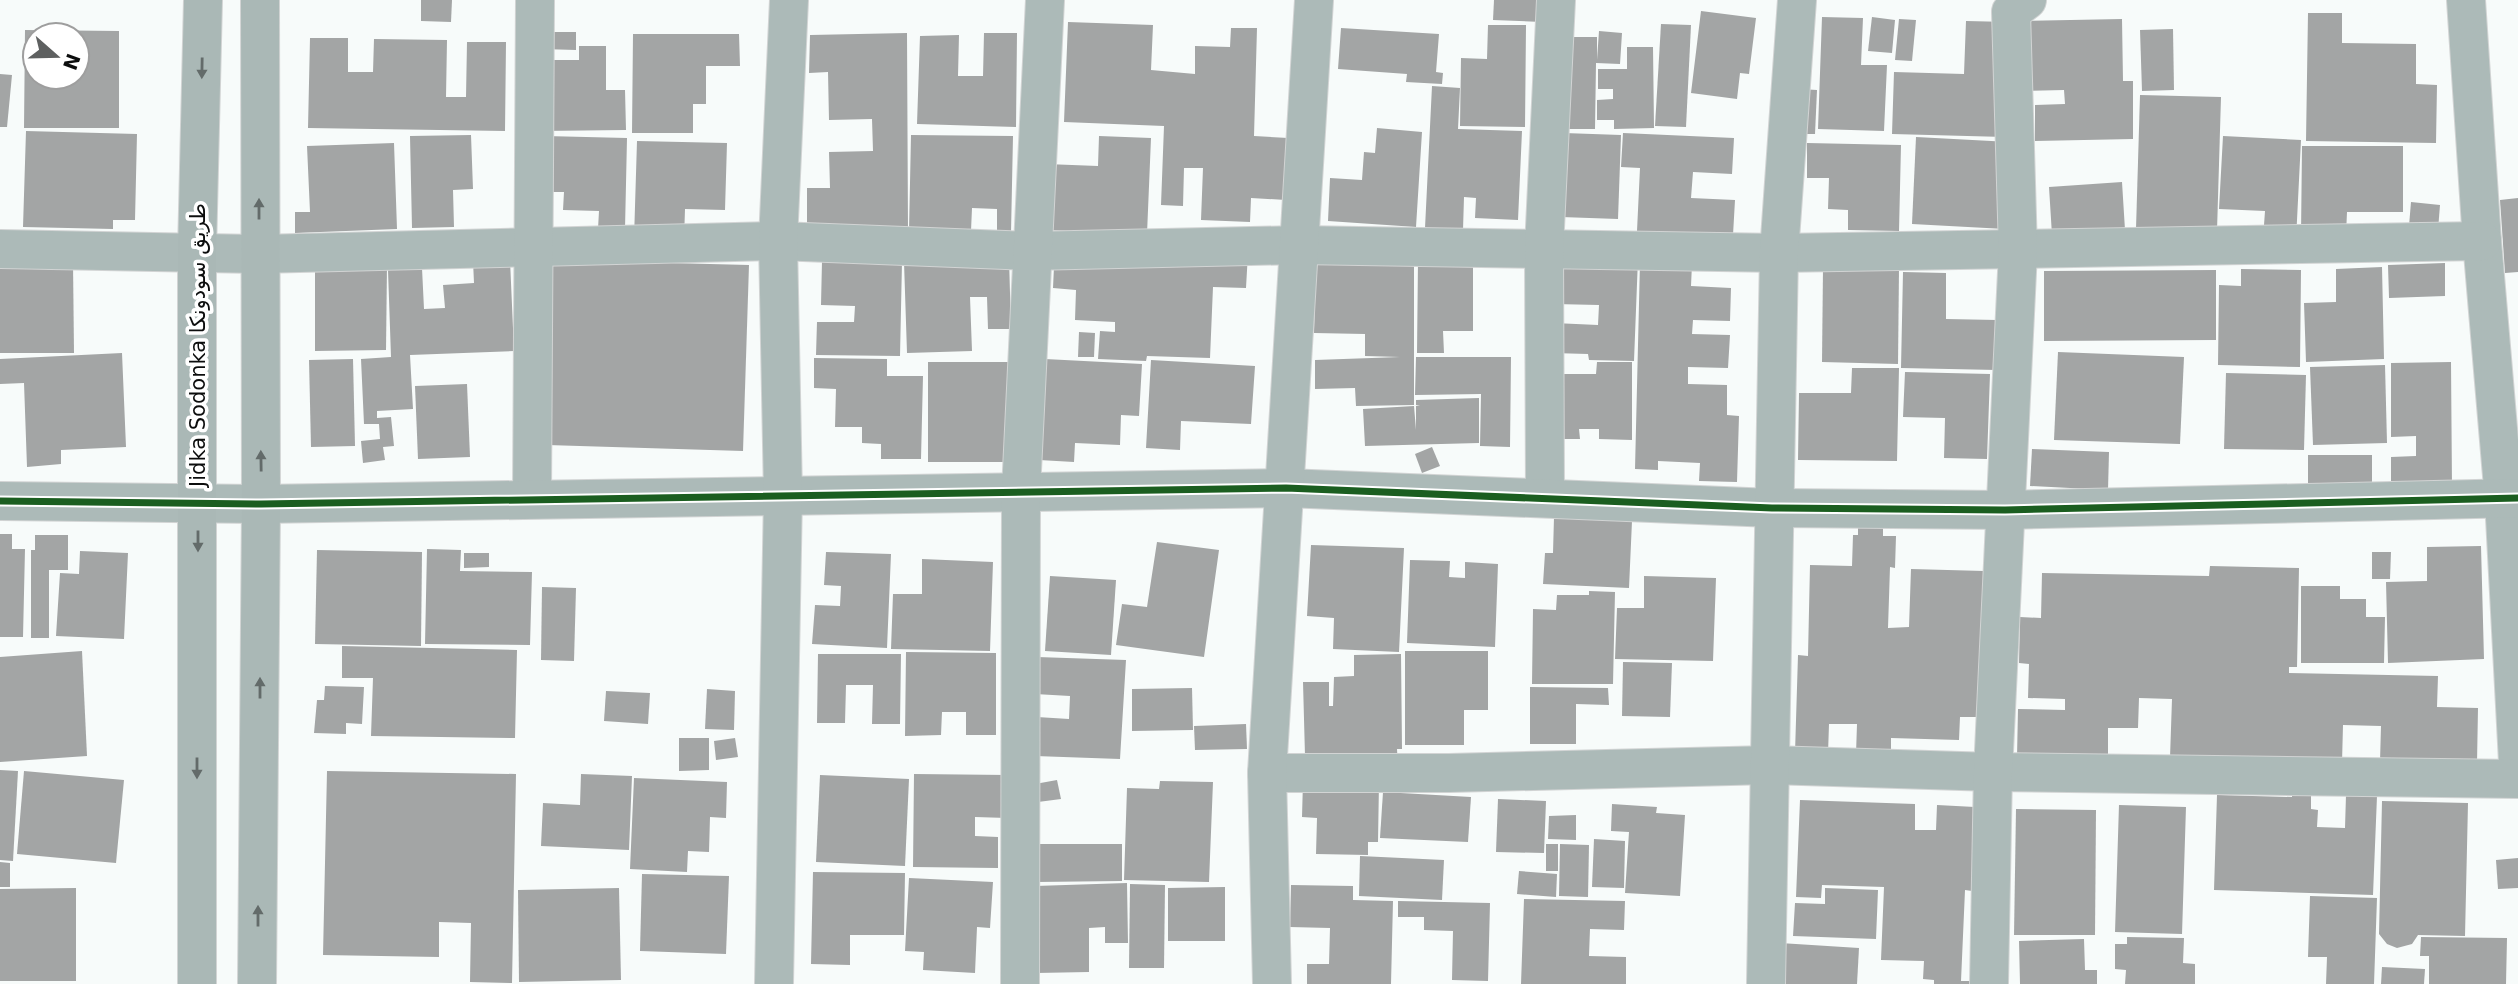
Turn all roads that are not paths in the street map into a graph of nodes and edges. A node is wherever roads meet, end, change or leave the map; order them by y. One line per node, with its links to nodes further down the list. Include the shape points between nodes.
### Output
1 (203, 0): 19 (main road, Jidka Sodonka طريق سودونكا, one-way to 19)
2 (260, 0): 21 (main road, one-way to 2)
3 (535, 0): 16 (street)
4 (789, 0): 11 (street)
5 (1045, 0): 17 (street)
6 (1314, 0): 13 (street)
7 (1556, 0): 14 (street)
8 (1797, 0): 20 (street)
9 (2026, 0): 18 (street, via 2011,12)
10 (2466, 0): 12 (street)
11 (778, 241): 16 (street); 17 (street); 24 (street)
12 (2482, 241): 18 (street); 27 (street)
13 (1299, 244): 14 (street); 17 (street); 22 (street)
14 (1544, 248): 20 (street); 25 (street)
15 (0, 249): 19 (street)
16 (535, 249): 21 (street); 26 (street)
17 (1031, 251): 23 (street)
18 (2018, 251): 20 (street); 32 (street)
19 (197, 252): 21 (street); 29 (main road, Jidka Sodonka طريق سودونكا)
20 (1779, 253): 31 (street)
21 (259, 254): 30 (main road, one-way to 21)
22 (1286, 488): 23 (street); 25 (street); 36 (street)
23 (1021, 491): 24 (street); 41 (street)
24 (783, 495): 26 (street); 40 (street)
25 (1545, 497): 31 (street)
26 (532, 498): 30 (street)
27 (2511, 499): 32 (street); 33 (street)
28 (0, 501): 29 (street)
29 (198, 504): 30 (street); 38 (main road, Jidka Sodonka طريق سودونكا, one-way to 38)
30 (261, 504): 39 (main road, one-way to 30)
31 (1772, 508): 32 (street); 34 (street)
32 (2005, 510): 35 (street)
33 (2518, 762)
34 (1770, 765): 35 (street); 36 (street); 43 (street)
35 (1993, 772): 37 (street); 44 (street)
36 (1266, 773): 42 (street)
37 (2518, 779)
38 (197, 984)
39 (257, 984)
40 (774, 984)
41 (1020, 984)
42 (1272, 984)
43 (1766, 984)
44 (1989, 984)

